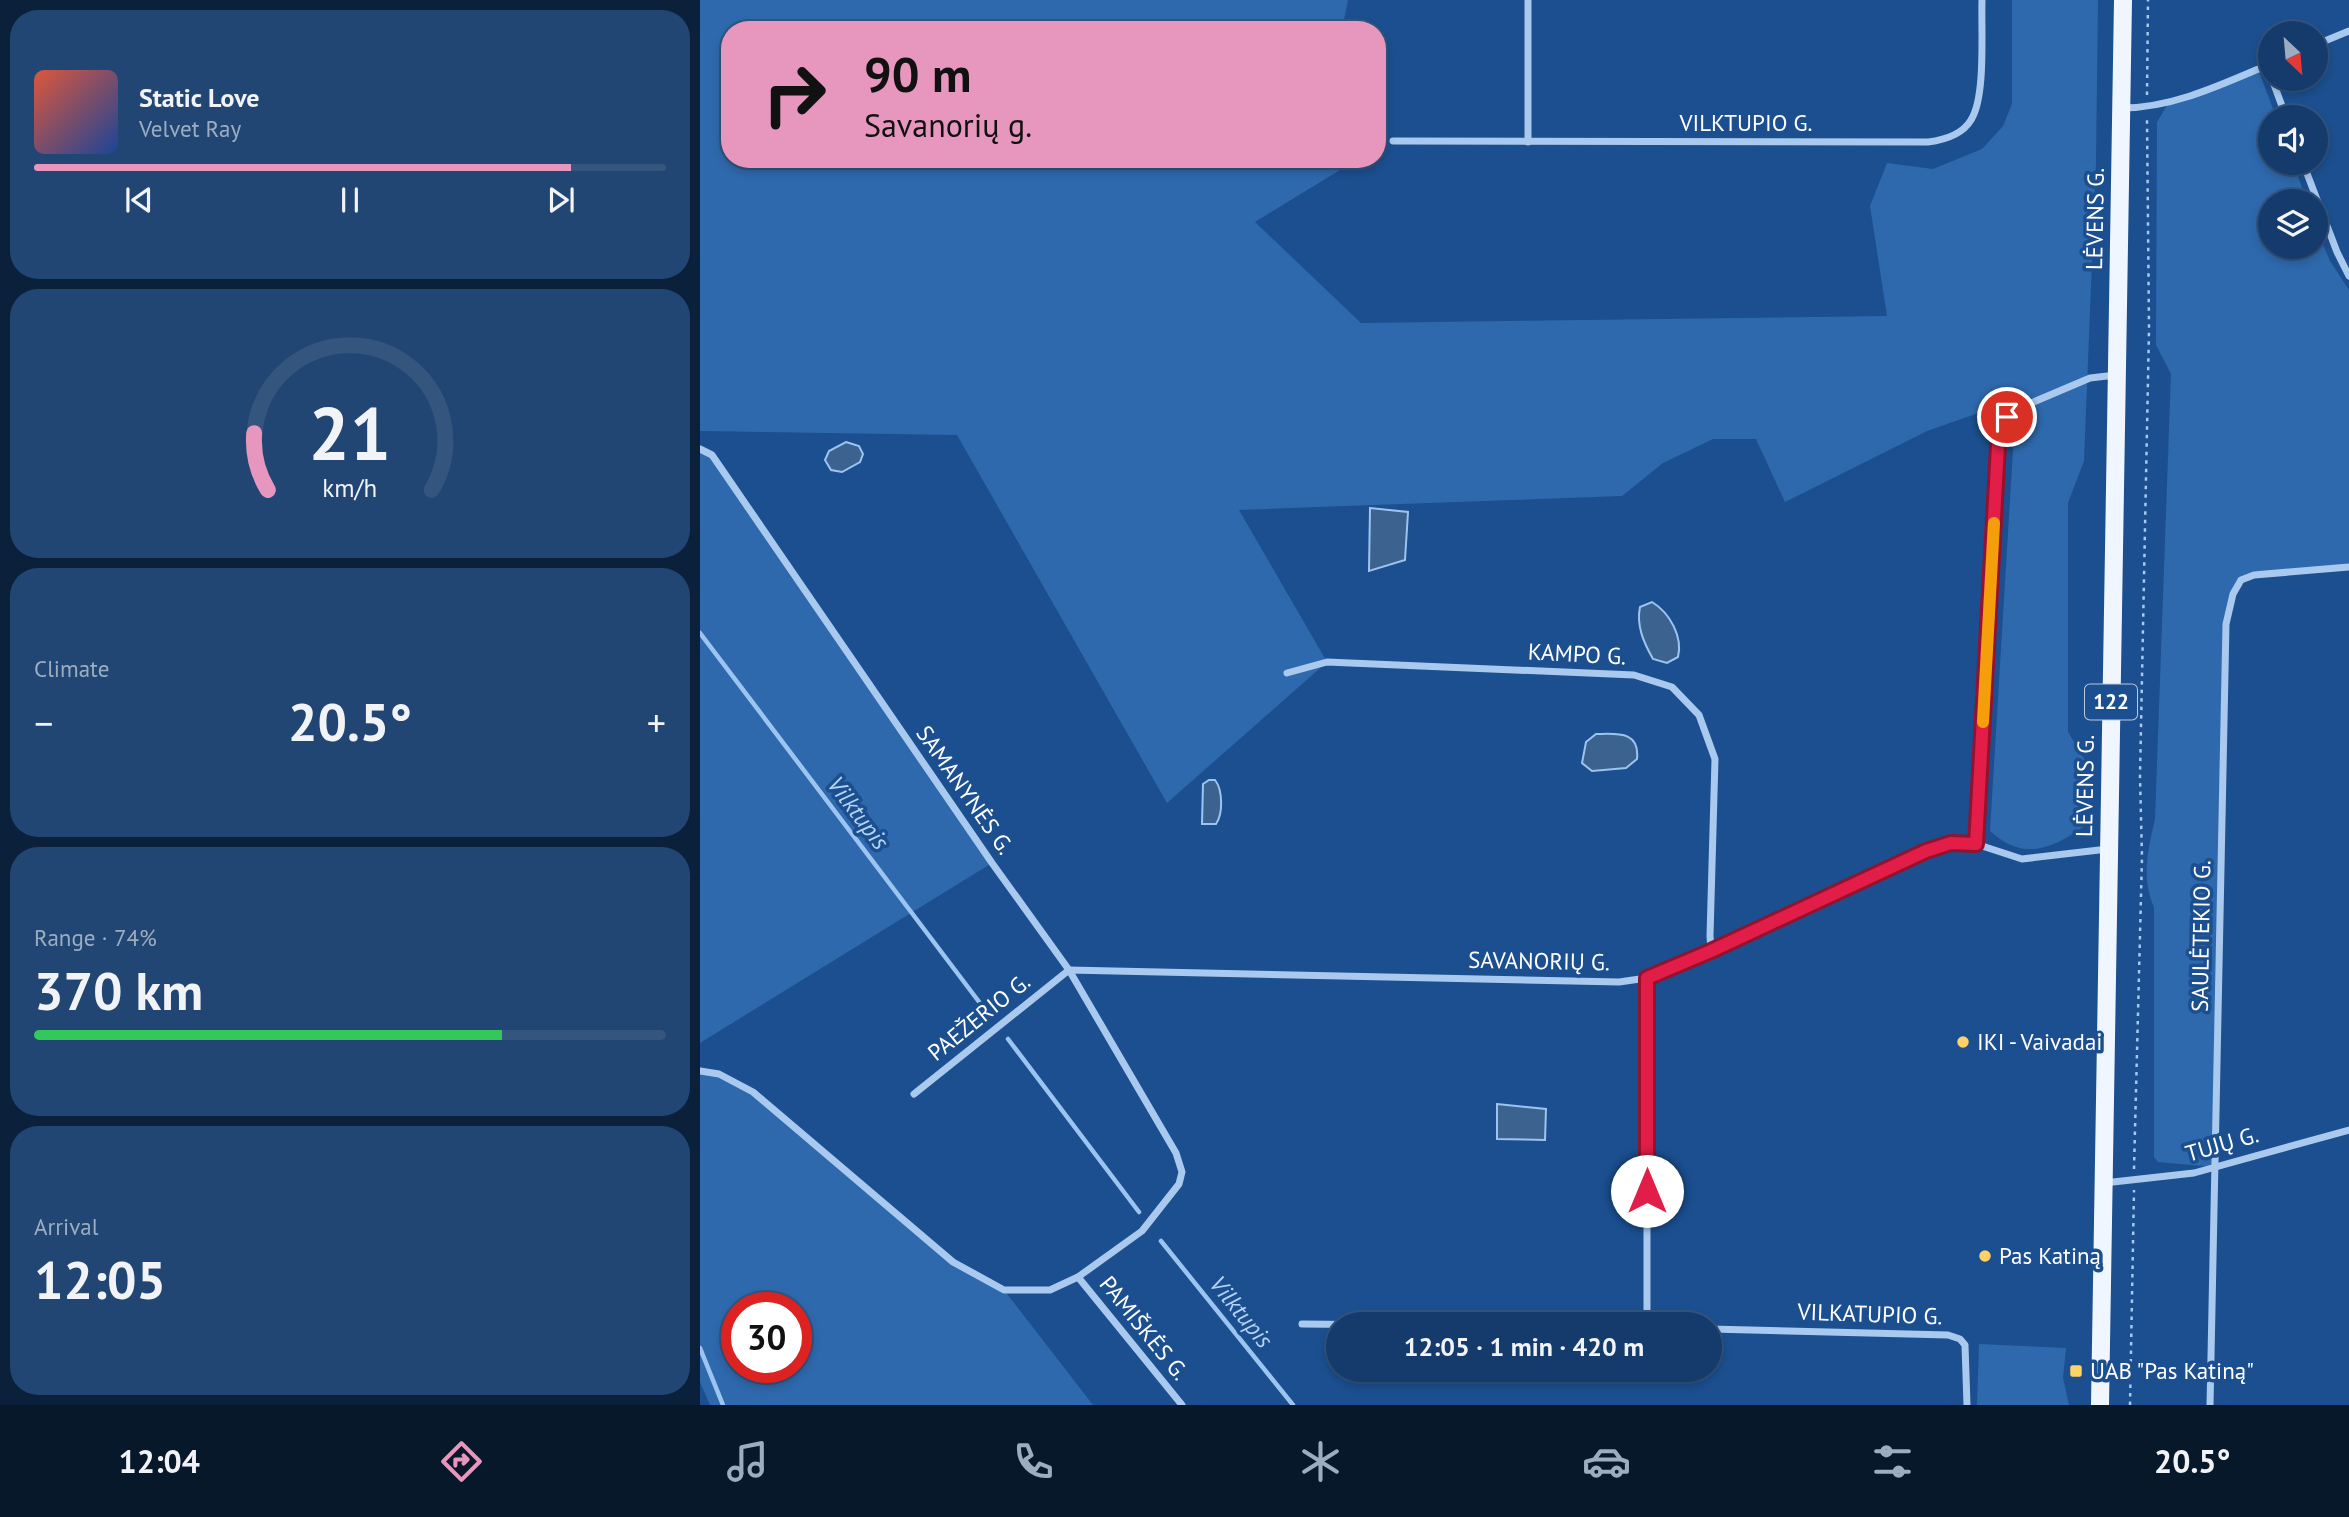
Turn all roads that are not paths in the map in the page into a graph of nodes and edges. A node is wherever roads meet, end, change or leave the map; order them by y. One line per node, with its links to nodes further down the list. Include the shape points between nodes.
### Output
1 (1528, 0): 9 (street)
2 (1982, 0): 9 (street, VILKTUPIO G., via 1977,107 1970,122 1943,140)
3 (2123, 0): 7 (main road, LĖVENS G. / 122)
4 (2349, 31): 5 (street)
5 (2328, 40)
6 (2258, 72): 7 (street, via 2169,102)
7 (2121, 108): 12 (main road, LĖVENS G. / 122)
8 (1392, 141): 9 (street, VILKTUPIO G.)
9 (1528, 142)
10 (2308, 175): 11 (street)
11 (2349, 276)
12 (2117, 374): 16 (street, via 2090,378 2017,409 2000,428); 17 (main road, LĖVENS G. / 122)
13 (700, 449): 19 (street, SAMANYNĖS G., via 712,455)
14 (2349, 567): 25 (street, SAULĖTEKIO G., via 2241,580 2226,624)
15 (1287, 673): 18 (street, KAMPO G., via 1327,662 1634,675 1672,687 1699,715 1715,760)
16 (1976, 844): 17 (street, via 2022,859); 18 (street, SAVANORIŲ G., via 1951,843 1926,851)
17 (2109, 849): 26 (main road, LĖVENS G. / 122)
18 (1711, 951): 20 (street, SAVANORIŲ G.)
19 (1069, 970): 20 (street, SAVANORIŲ G., via 1619,982); 22 (street, PAEŽERIO G.); 24 (street, SAMANYNĖS G.)
20 (1647, 978): 28 (street)
21 (700, 1071): 27 (street, via 719,1074 752,1092 953,1262 1004,1290 1050,1290)
22 (914, 1094)
23 (2349, 1130): 25 (street, TUJŲ G.)
24 (1176, 1153): 27 (street, PAMIŠKĖS G., via 1182,1172 1179,1184 1142,1231)
25 (2214, 1167): 26 (street, TUJŲ G., via 2178,1176); 35 (street, SAULĖTEKIO G.)
26 (2104, 1183): 34 (main road, LĖVENS G. / 122)
27 (1078, 1277): 32 (street, PAMIŠKĖS G.)
28 (1647, 1312)
29 (1303, 1324): 30 (street)
30 (1326, 1324)
31 (1722, 1329): 33 (street, VILKATUPIO G., via 1961,1339)
32 (1182, 1405)
33 (1967, 1405)
34 (2100, 1405)
35 (2210, 1405)

